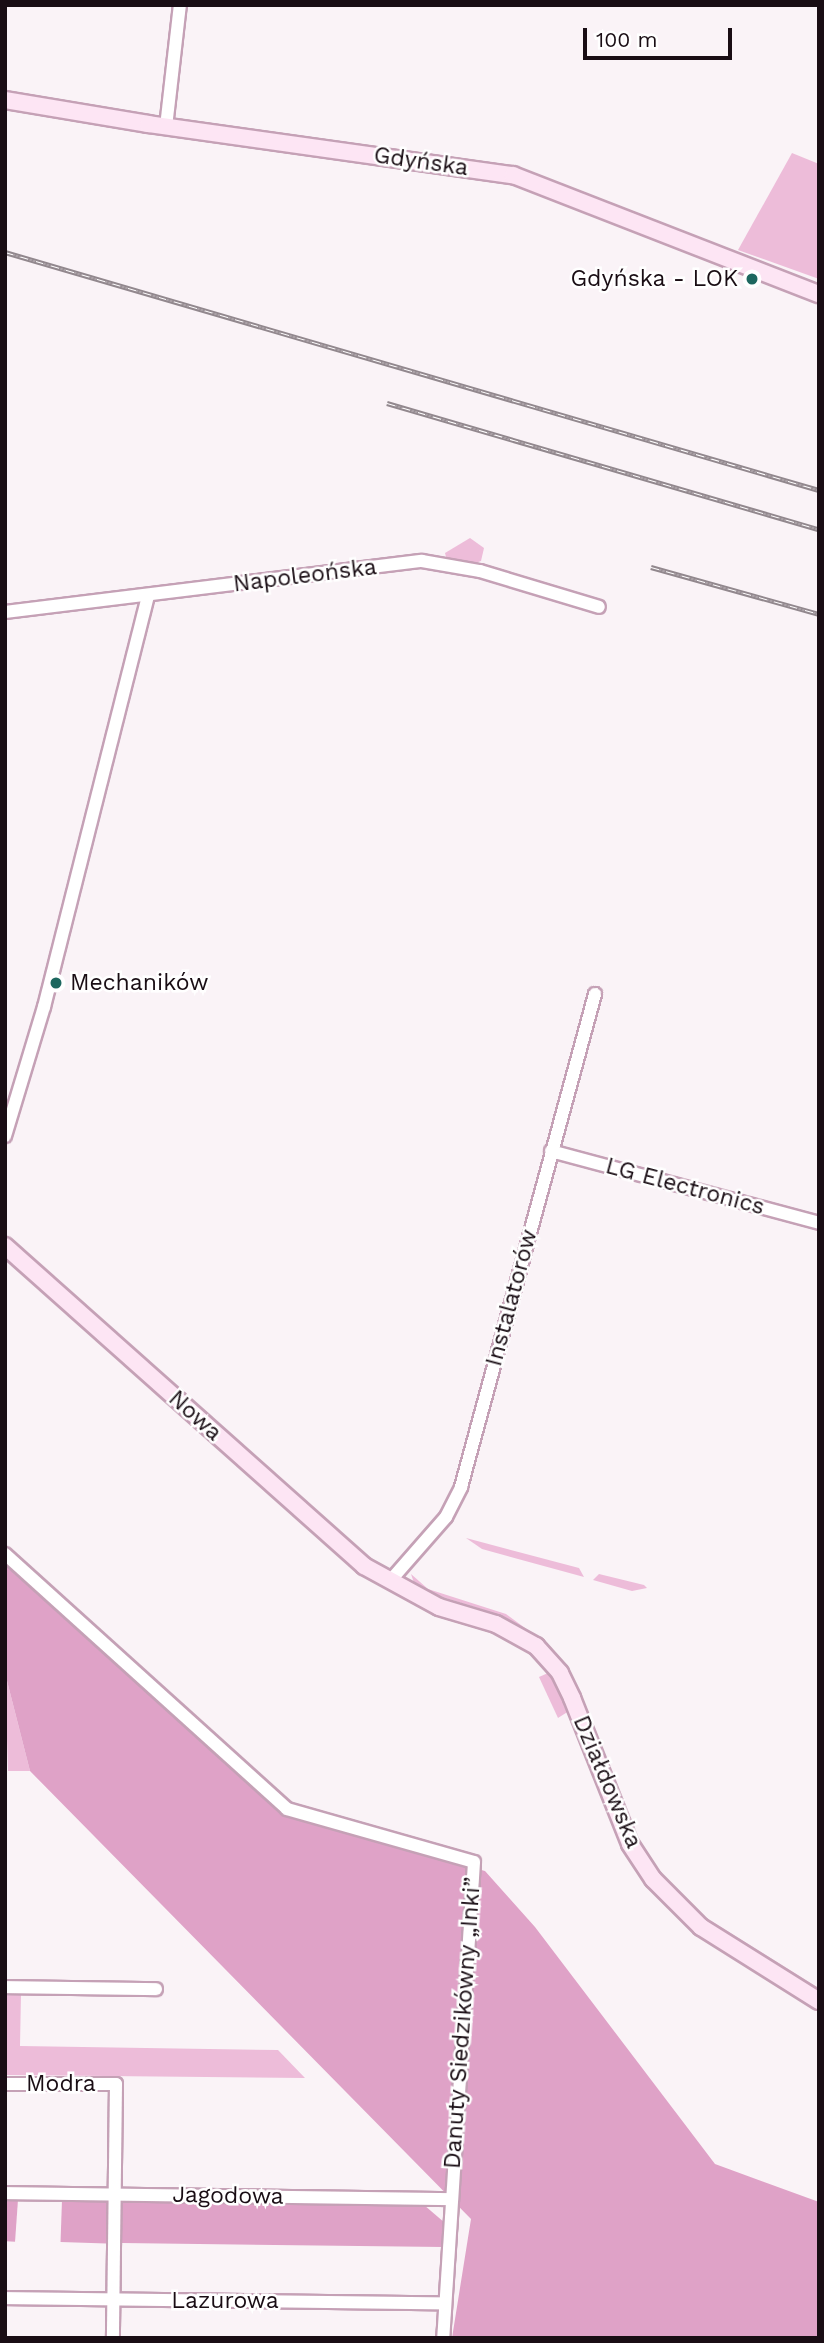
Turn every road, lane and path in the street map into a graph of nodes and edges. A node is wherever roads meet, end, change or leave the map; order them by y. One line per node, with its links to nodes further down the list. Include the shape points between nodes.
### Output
1 (180, 5): 3 (street)
2 (5, 100): 3 (street, Gdyńska)
3 (166, 127): 4 (street, Gdyńska, via 513,174)
4 (819, 294)
5 (148, 596): 6 (street, Napoleońska, via 422,561 480,571); 7 (street, Napoleońska); 9 (street, via 44,1007)
6 (599, 607)
7 (5, 612)
8 (595, 994): 10 (street, Instalatorów)
9 (5, 1136)
10 (551, 1152): 11 (street, LG Electronics); 14 (street, Instalatorów, via 461,1487 446,1517)
11 (819, 1223)
12 (5, 1246): 14 (street, Nowa, via 343,1549)
13 (5, 1554): 21 (street, Danuty Siedzikówny „Inki”, via 287,1809 474,1862 466,2031)
14 (390, 1581): 17 (street, Działdowska, via 439,1607 516,1633 542,1653 572,1698 630,1844 653,1880 701,1927)
15 (5, 1987): 16 (street)
16 (156, 1989)
17 (819, 2001)
18 (5, 2084): 20 (street, Modra, via 116,2084)
19 (5, 2193): 20 (street, Jagodowa)
20 (115, 2194): 21 (street, Jagodowa); 23 (street)
21 (451, 2199): 24 (street, Danuty Siedzikówny „Inki”)
22 (5, 2298): 23 (street, Lazurowa)
23 (113, 2301): 24 (street, Lazurowa); 25 (street)
24 (445, 2303): 26 (street, Danuty Siedzikówny „Inki”)
25 (113, 2338)
26 (443, 2338)

